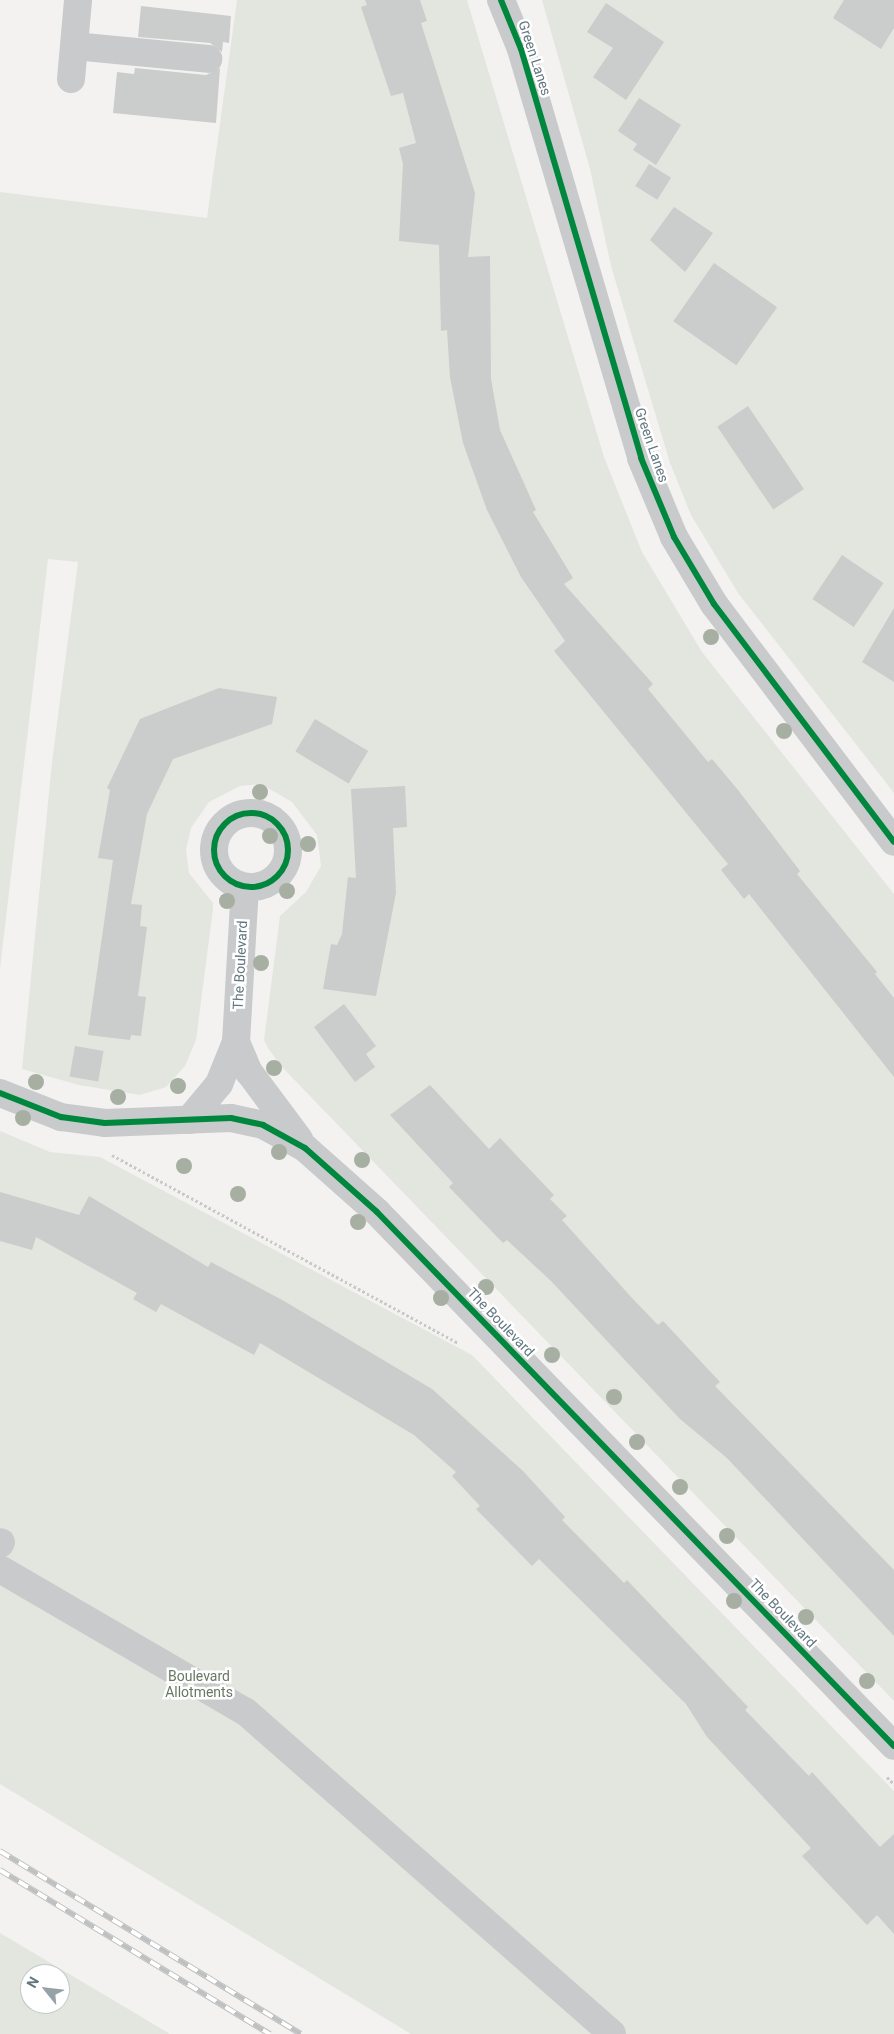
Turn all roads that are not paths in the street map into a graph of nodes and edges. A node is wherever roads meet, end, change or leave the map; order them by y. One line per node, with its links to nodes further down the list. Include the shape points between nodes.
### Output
1 (78, 0): 3 (street)
2 (501, 0): 6 (street, Green Lanes, via 521,49 642,458 674,537 714,604)
3 (74, 46): 4 (street); 5 (street)
4 (208, 59)
5 (71, 79)
6 (894, 842)
7 (245, 887): 8 (street, The Boulevard)
8 (236, 1042): 10 (street, The Boulevard, via 219,1084); 11 (street, The Boulevard, via 249,1072)
9 (0, 1092): 10 (street, The Boulevard, via 61,1117 105,1123)
10 (189, 1120): 11 (street, The Boulevard, via 231,1118 263,1126)
11 (305, 1148): 13 (street, The Boulevard, via 377,1212)
12 (0, 1570): 14 (street, via 246,1712)
13 (894, 1746)
14 (612, 2034)

